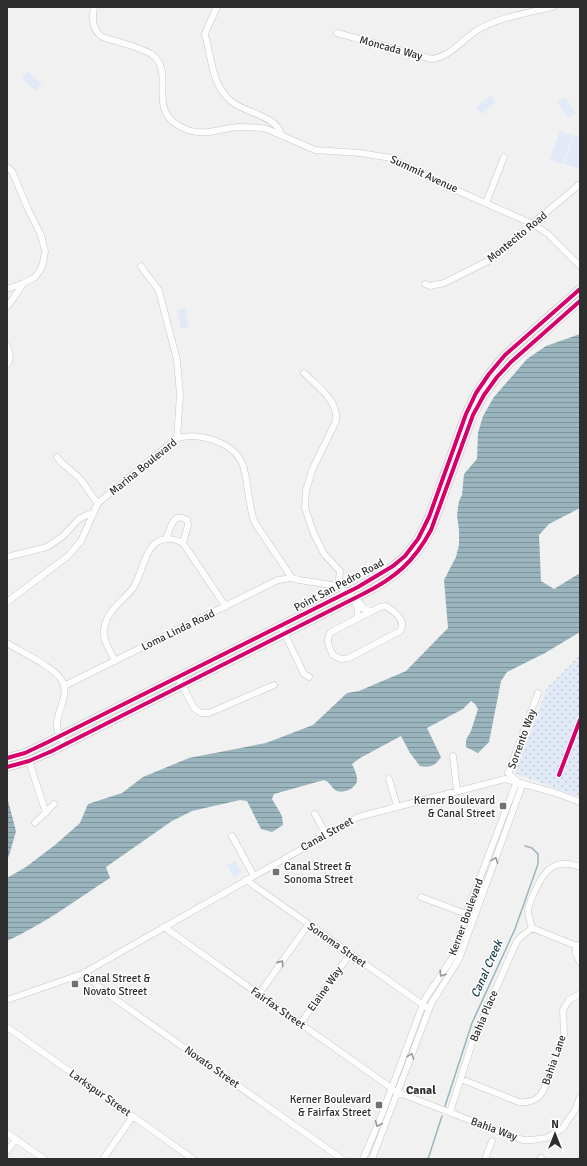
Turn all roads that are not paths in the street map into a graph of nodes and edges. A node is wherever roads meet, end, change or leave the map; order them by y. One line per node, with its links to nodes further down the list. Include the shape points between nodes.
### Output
1 (94, 7): 5 (street, Summit Avenue, via 93,25 98,34 150,53 159,62 166,114 177,125 198,133 237,127 267,129)
2 (216, 7): 5 (street, via 205,35 216,81 232,103 274,124)
3 (553, 7): 4 (street, Moncada Way, via 503,18 476,31 448,53 432,59)
4 (337, 33)
5 (281, 135): 9 (street, Summit Avenue, via 315,150 391,158)
6 (504, 157): 9 (street)
7 (7, 167): 13 (street, via 12,171 41,235 45,251 41,269 35,277)
8 (580, 184): 10 (street, Montecito Road)
9 (486, 202): 10 (street, Summit Avenue)
10 (533, 224): 12 (street, Summit Avenue, via 548,234); 14 (street, Montecito Road, via 479,266 444,283 430,286)
11 (141, 266): 22 (street, via 159,291 177,360 180,395)
12 (580, 266)
13 (24, 283): 15 (street); 18 (street)
14 (425, 284)
15 (7, 289)
16 (580, 289): 31 (main road, Point San Pedro Road, via 505,356 476,393 463,421 429,517 418,539 405,556 376,577)
17 (580, 301): 32 (main road, Point San Pedro Road, via 511,362 484,394 473,415 431,530 417,553 392,578)
18 (7, 307)
19 (7, 346): 20 (street, via 10,357)
20 (7, 365)
21 (304, 373): 30 (street, via 331,401 337,414 308,483 305,508 324,554 340,571)
22 (177, 438): 24 (street, Marina Boulevard); 29 (street, Marina Boulevard, via 198,437 217,441 236,455 244,467 255,523)
23 (57, 457): 24 (street)
24 (98, 503): 25 (street, Marina Boulevard)
25 (94, 513): 28 (street, via 79,519 63,536 47,547); 33 (street, Marina Boulevard, via 81,540 68,556)
26 (166, 539): 27 (street, via 179,540); 27 (street, via 174,519 181,516 187,520 188,525); 40 (street, via 150,549 133,587 110,612 105,622 103,632)
27 (183, 543): 34 (street)
28 (7, 557)
29 (292, 578): 30 (street); 34 (street, Loma Linda Road, via 278,580)
30 (338, 586): 31 (street)
31 (347, 592): 32 (street); 37 (main road, Point San Pedro Road)
32 (354, 599): 35 (street, via 364,609); 36 (street, via 358,609); 38 (main road, Point San Pedro Road)
33 (7, 602)
34 (226, 607): 40 (street, Loma Linda Road)
35 (371, 611): 36 (street); 36 (street, via 386,606 403,622 403,627 349,658 335,657 328,637 331,632)
36 (357, 618)
37 (281, 626): 38 (street); 41 (main road, Point San Pedro Road)
38 (285, 634): 42 (street, via 304,674); 43 (main road, Point San Pedro Road)
39 (7, 643): 45 (street, via 55,672)
40 (115, 661): 45 (street, Loma Linda Road)
41 (178, 677): 43 (street); 47 (main road, Point San Pedro Road)
42 (309, 677)
43 (182, 685): 44 (street, via 194,708 201,713 209,713); 48 (main road, Point San Pedro Road)
44 (274, 685)
45 (64, 686): 47 (street, via 57,724)
46 (538, 693): 54 (street, Sorrento Way, via 508,773)
47 (60, 736): 48 (street); 50 (main road, Point San Pedro Road, via 25,753)
48 (64, 744): 51 (main road, Point San Pedro Road)
49 (453, 756): 55 (street)
50 (7, 758)
51 (29, 761): 52 (main road, Point San Pedro Road); 59 (street)
52 (7, 768)
53 (389, 779): 58 (street)
54 (520, 782): 55 (street, Canal Street, via 502,779); 56 (street, Canal Street); 68 (street, Kerner Boulevard); 69 (street, Kerner Boulevard, one-way to 54)
55 (458, 791): 58 (street, Canal Street)
56 (580, 802)
57 (54, 804): 59 (street)
58 (397, 806): 62 (street, Canal Street, via 354,818)
59 (46, 813): 61 (street)
60 (315, 814): 62 (street)
61 (35, 823)
62 (326, 834): 65 (street, Canal Street)
63 (232, 836): 65 (street)
64 (580, 867): 72 (street, via 572,864 557,865 549,868 541,876 528,910)
65 (254, 876): 66 (street, Canal Street)
66 (246, 880): 70 (street, Sonoma Street); 71 (street, Canal Street)
67 (421, 896): 68 (street)
68 (466, 914): 69 (street); 80 (street, Kerner Boulevard, one-way to 80, via 453,957)
69 (474, 917): 81 (street, Kerner Boulevard, via 460,959)
70 (308, 925): 74 (street, Sonoma Street); 77 (street, one-way to 70)
71 (164, 927): 76 (street, Canal Street); 77 (street, Fairfax Street)
72 (532, 928): 73 (street); 84 (street, Bahia Place, via 517,941 473,1040)
73 (579, 945): 75 (street, via 576,953)
74 (350, 954): 80 (street, Sonoma Street); 82 (street, Elaine Way)
75 (580, 962)
76 (86, 972): 79 (street, Canal Street); 97 (street, Novato Street, via 92,981 112,996)
77 (259, 994): 82 (street, Fairfax Street)
78 (580, 994): 84 (street, Bahia Lane, via 569,1000 563,1010 564,1034 544,1090 537,1099 526,1103 519,1102)
79 (7, 1000)
80 (423, 1005): 81 (street, Sonoma Street); 85 (street, Kerner Boulevard)
81 (429, 1009): 86 (street, Kerner Boulevard, one-way to 81)
82 (300, 1024): 85 (street, Fairfax Street)
83 (7, 1027): 89 (street, Larkspur Street)
84 (461, 1079): 88 (street, Bahia Place)
85 (391, 1089): 86 (street, Bahia Way); 98 (street, Kerner Boulevard, one-way to 98)
86 (397, 1092): 88 (street, Bahia Way); 99 (street, Kerner Boulevard)
87 (580, 1097): 88 (street, Bahia Way, via 575,1110 562,1129 538,1140 522,1140)
88 (450, 1112)
89 (133, 1116): 95 (street); 96 (street, Larkspur Street)
90 (7, 1133): 91 (street)
91 (16, 1139): 93 (street); 94 (street)
92 (492, 1141): 100 (street)
93 (7, 1151)
94 (44, 1159)
95 (103, 1159)
96 (193, 1159)
97 (342, 1159)
98 (363, 1159)
99 (372, 1159)
100 (485, 1159)

